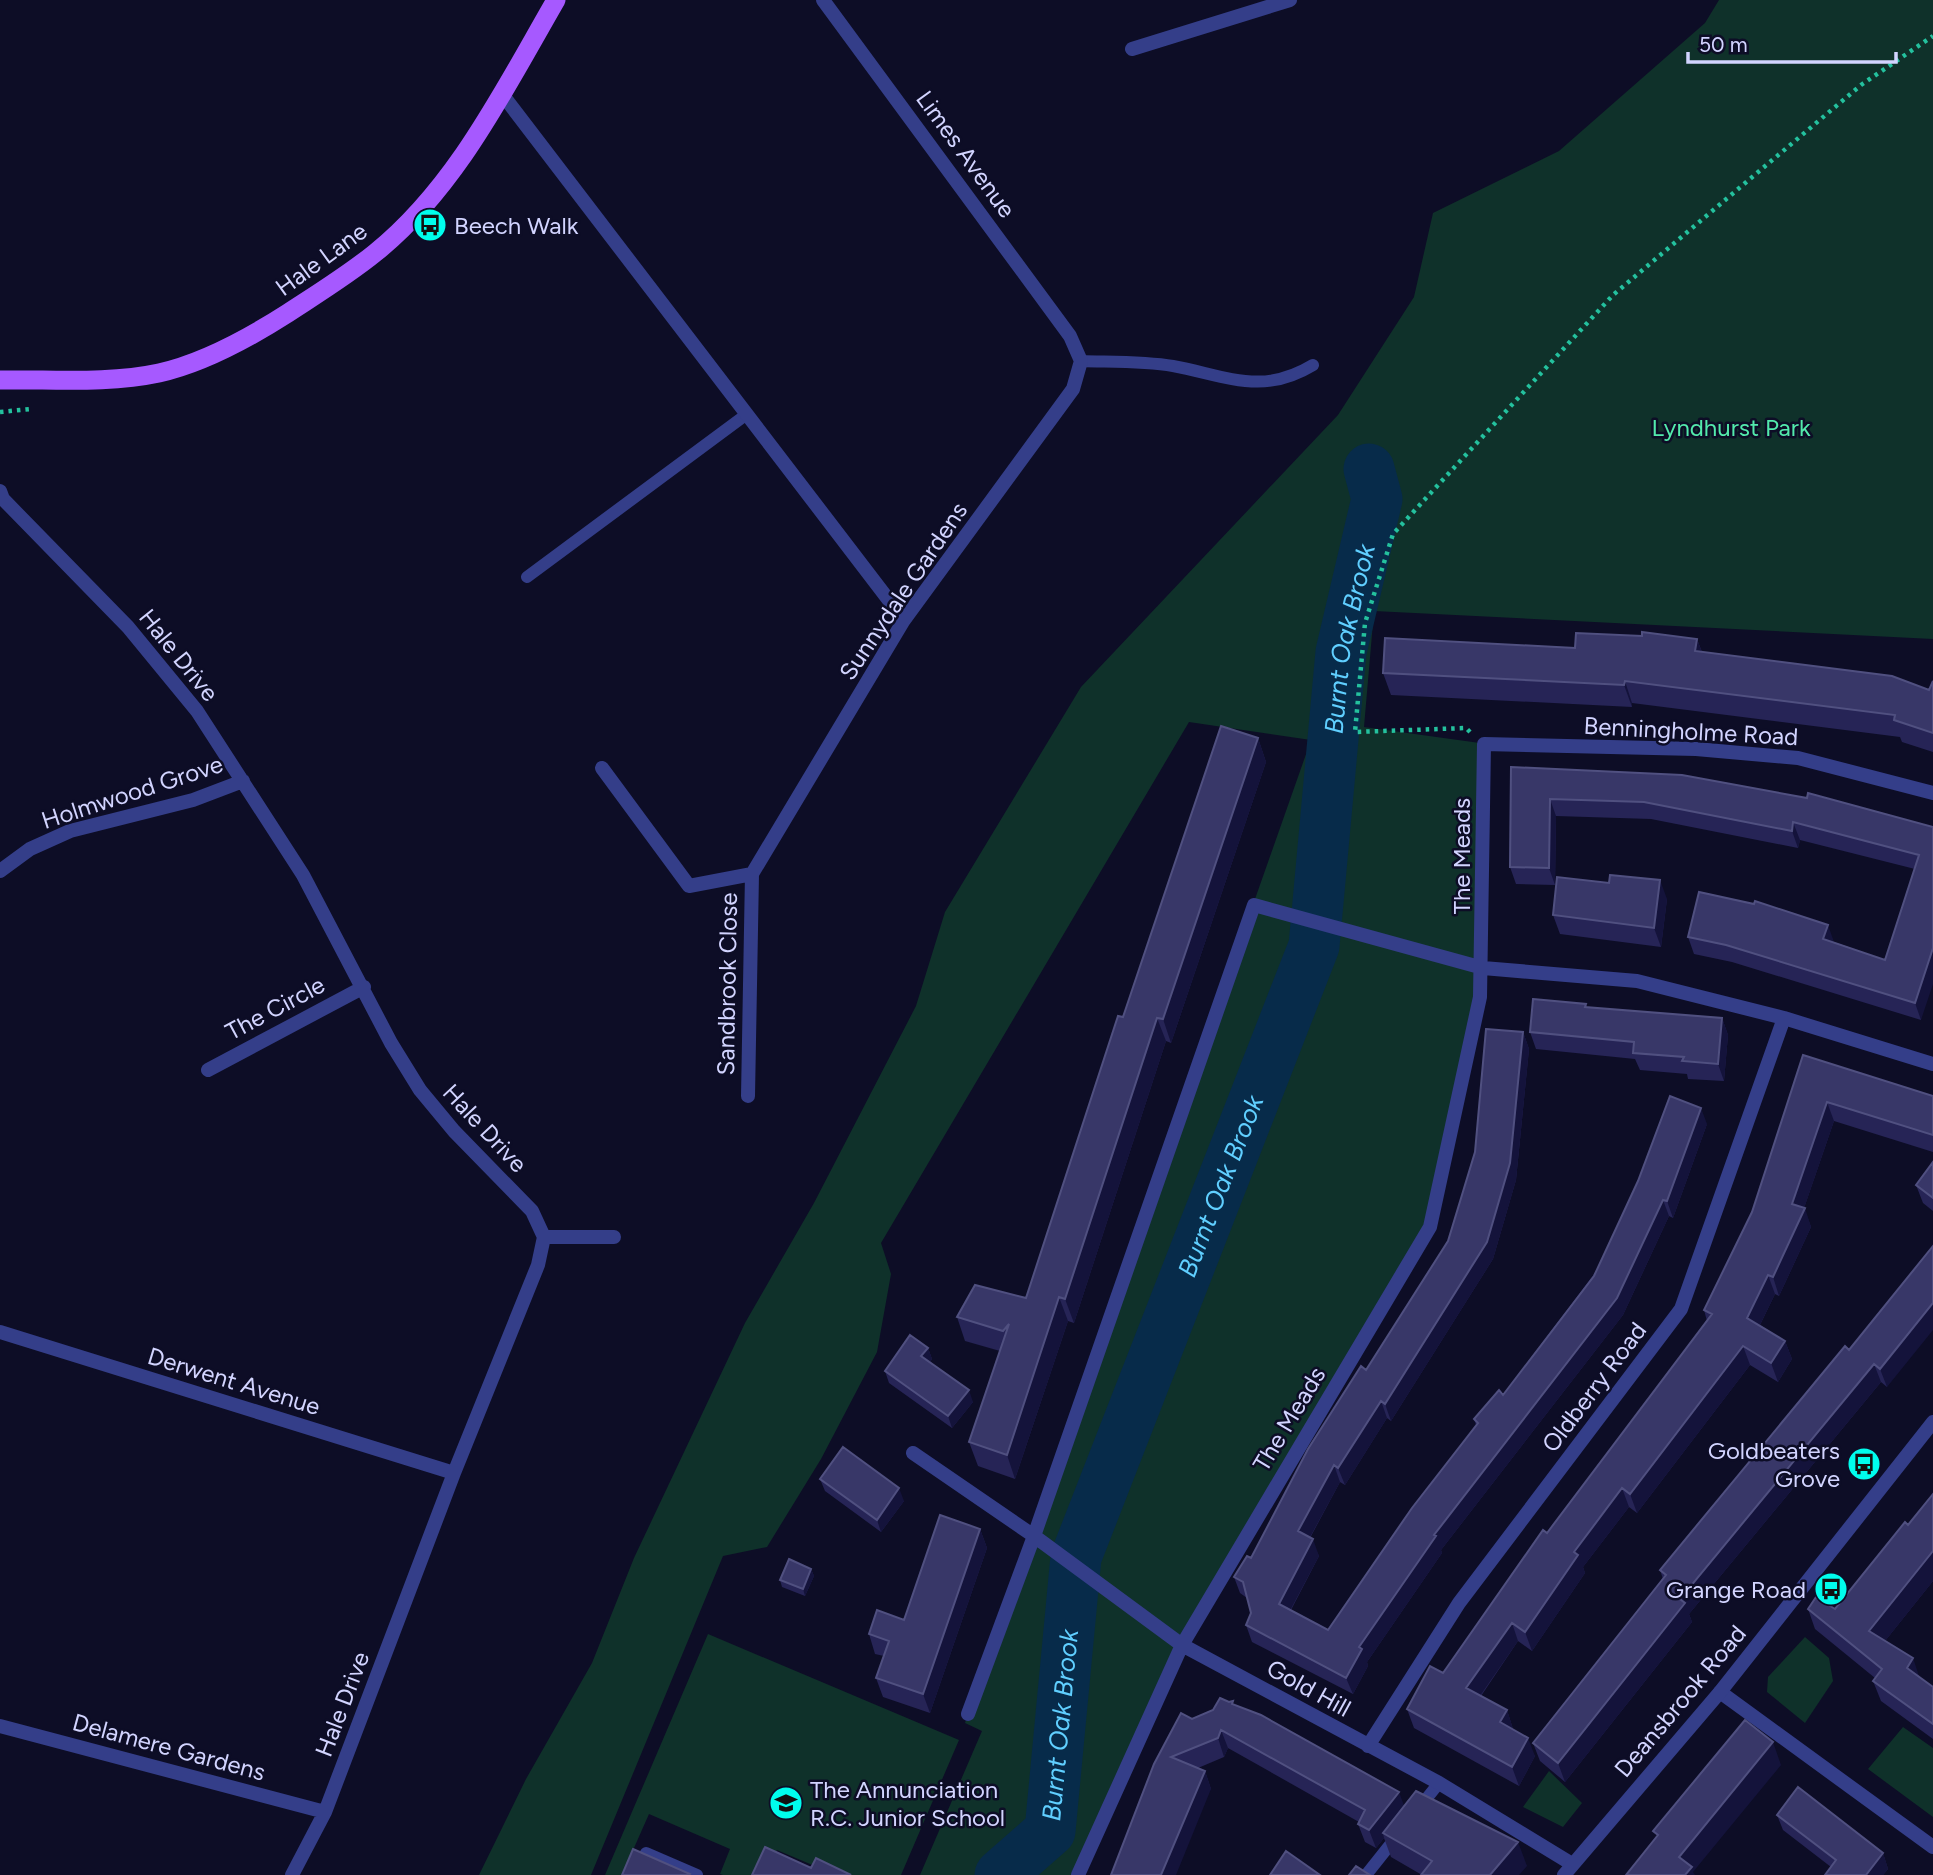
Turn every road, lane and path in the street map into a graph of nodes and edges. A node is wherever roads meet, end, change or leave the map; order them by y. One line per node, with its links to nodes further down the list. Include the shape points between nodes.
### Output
1 (556, 0): 6 (main road, Hale Lane)
2 (823, 0): 7 (street, Limes Avenue, via 1070,337)
3 (1290, 0): 5 (street)
4 (1933, 36): 16 (path, via 1861,85 1612,295 1393,534 1365,623 1355,732 1466,727)
5 (1132, 49)
6 (502, 94): 9 (main road, Hale Lane, via 420,209 376,252 259,331 158,373); 12 (street)
7 (1081, 361): 8 (lane, via 1172,366 1265,384 1292,378); 15 (street, Sunnydale Gardens, via 1073,389)
8 (1313, 365)
9 (0, 380)
10 (31, 409): 11 (path)
11 (0, 412)
12 (747, 414): 14 (lane); 15 (street)
13 (0, 491): 18 (street, Hale Drive, via 128,627 197,711)
14 (527, 577)
15 (904, 620): 21 (street, Sunnydale Gardens)
16 (1484, 744): 19 (street, Benningholme Road, via 1696,749 1798,758); 22 (street, The Meads)
17 (601, 768): 21 (street, via 689,886)
18 (243, 781): 20 (street, Holmwood Grove, via 193,800 70,831 30,849); 23 (street, Hale Drive, via 303,875)
19 (1933, 793)
20 (0, 871)
21 (751, 874): 27 (street, Sandbrook Close)
22 (1483, 968): 24 (street, via 1637,981); 34 (street, via 1254,905); 35 (street, The Meads, via 1430,1227)
23 (364, 987): 26 (street, The Circle); 28 (street, Hale Drive, via 420,1090 532,1211)
24 (1784, 1018): 25 (street); 39 (street, Oldberry Road, via 1681,1309 1459,1603)
25 (1933, 1065)
26 (208, 1070)
27 (748, 1096)
28 (544, 1237): 29 (street); 33 (street, Hale Drive, via 538,1265)
29 (614, 1237)
30 (0, 1332): 33 (street, Derwent Avenue)
31 (1933, 1422): 36 (street, Deansbrook Road)
32 (913, 1453): 34 (street)
33 (454, 1473): 41 (street, Hale Drive)
34 (1034, 1536): 35 (street, Gold Hill); 37 (street)
35 (1182, 1645): 39 (street, Gold Hill); 47 (street, The Meads)
36 (1720, 1692): 42 (street); 44 (street, Deansbrook Road)
37 (968, 1714)
38 (0, 1726): 41 (street, Delamere Gardens)
39 (1368, 1746): 40 (street, Gold Hill)
40 (1438, 1783): 44 (street, Gold Hill); 48 (lane)
41 (325, 1812): 45 (street, Hale Drive)
42 (1933, 1847)
43 (646, 1853): 46 (lane)
44 (1568, 1869)
45 (292, 1875)
46 (697, 1875)
47 (1078, 1875)
48 (1366, 1875)

